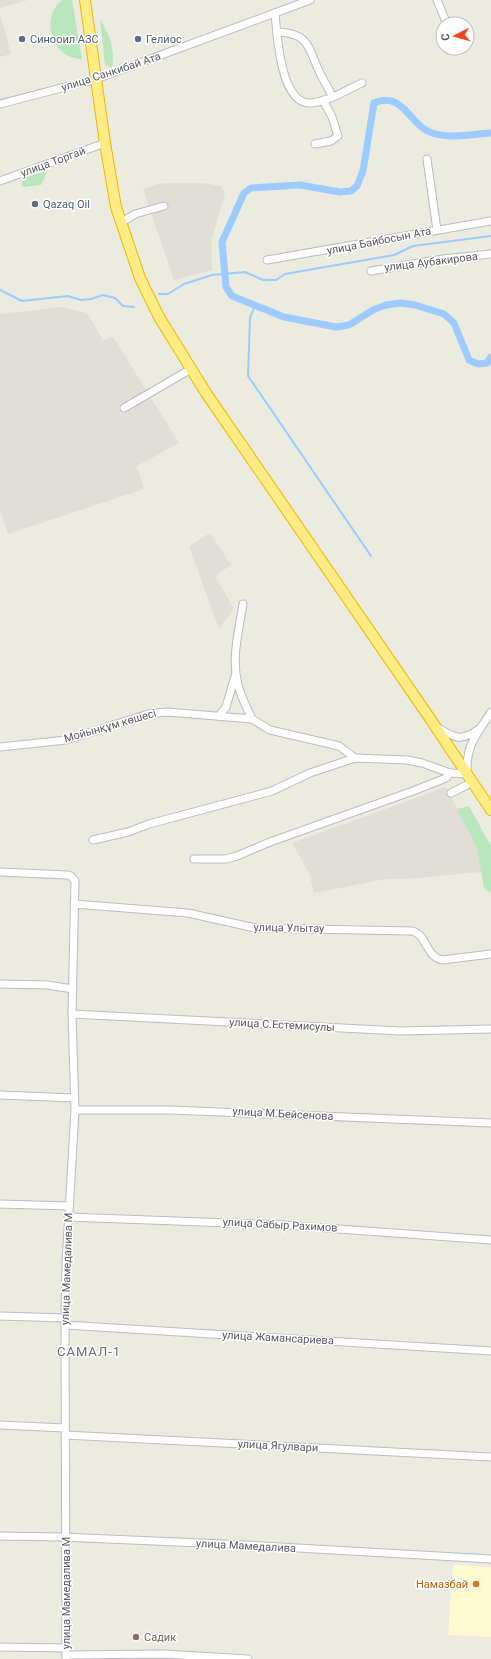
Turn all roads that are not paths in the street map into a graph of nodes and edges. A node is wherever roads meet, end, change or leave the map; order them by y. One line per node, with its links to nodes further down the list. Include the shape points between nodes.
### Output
1 (85, 0): 7 (highway)
2 (310, 0): 4 (street, улица Санкибай Ата)
3 (437, 0): 5 (street)
4 (275, 13): 6 (street); 7 (street, улица Санкибай Ата)
5 (444, 16)
6 (277, 32): 9 (street, via 291,32 309,47); 10 (street, via 279,59 296,97 310,106)
7 (96, 79): 11 (street, улица Санкибай Ата); 12 (highway)
8 (362, 84): 9 (street)
9 (332, 96): 10 (street)
10 (323, 100): 13 (street, via 338,136 331,141)
11 (0, 104)
12 (105, 143): 15 (street, улица Торгай); 18 (highway)
13 (315, 144)
14 (427, 159): 19 (street)
15 (0, 181)
16 (164, 206): 18 (street, via 135,214)
17 (491, 221): 19 (street, улица Байбосын Ата)
18 (121, 223): 23 (highway, via 158,317)
19 (437, 230): 21 (street, улица Байбосын Ата)
20 (491, 254): 22 (street, улица Аубакирова)
21 (267, 260)
22 (371, 271)
23 (191, 369): 24 (street); 30 (highway)
24 (124, 408)
25 (243, 604): 26 (street, via 237,638)
26 (236, 674): 28 (street, via 226,707); 29 (street, via 240,692)
27 (491, 712): 31 (street)
28 (218, 716): 29 (street, Мойынқұм көшесі); 32 (street, Мойынқұм көшесі, via 158,712 66,740)
29 (252, 719): 33 (street, Мойынқұм көшесі, via 270,730 339,746)
30 (437, 728): 31 (street, via 460,738); 35 (highway)
31 (480, 728): 35 (street, via 469,748)
32 (0, 747)
33 (355, 758): 34 (street, via 407,760); 38 (street, via 310,773 272,790)
34 (450, 773): 35 (street); 39 (street, via 446,778 413,791 232,857)
35 (470, 778): 36 (street); 37 (highway)
36 (451, 793)
37 (491, 810)
38 (93, 840)
39 (194, 859)
40 (0, 872): 41 (street, улица Мамедалива М, via 71,876 75,881)
41 (74, 904): 42 (street, улица Улытау, via 188,913 255,928 412,931 419,934 429,952 442,960); 44 (street, улица Мамедалива М)
42 (491, 954)
43 (0, 984): 44 (street, via 47,985)
44 (73, 989): 45 (street, улица Мамедалива М)
45 (72, 1014): 46 (street, улица С.Естемисулы, via 401,1031); 48 (street, улица Мамедалива М)
46 (491, 1029)
47 (0, 1095): 48 (street)
48 (74, 1098): 49 (street, улица Мамедалива М)
49 (75, 1110): 50 (street, улица М.Бейсенова, via 171,1110); 52 (street, улица Мамедалива М)
50 (491, 1123)
51 (0, 1204): 52 (street)
52 (69, 1206): 53 (street, улица Мамедалива М)
53 (68, 1217): 54 (street, улица Сабыр Рахимов, via 259,1224); 56 (street, улица Мамедалива М)
54 (491, 1240)
55 (0, 1316): 56 (street, улица Жамансариева)
56 (65, 1321): 57 (street, улица Жамансариева); 59 (street, улица Мамедалива М)
57 (491, 1351)
58 (0, 1425): 59 (street)
59 (65, 1428): 60 (street, улица Мамедалива М)
60 (65, 1435): 61 (street, улица Ягулвари); 63 (street, улица Мамедалива М)
61 (491, 1457)
62 (0, 1536): 63 (street, улица Мамедалива)
63 (66, 1538): 64 (street, улица Мамедалива); 66 (street, улица Мамедалива М)
64 (491, 1559)
65 (0, 1647): 66 (street)
66 (66, 1654): 67 (street, via 164,1654)
67 (248, 1659)

